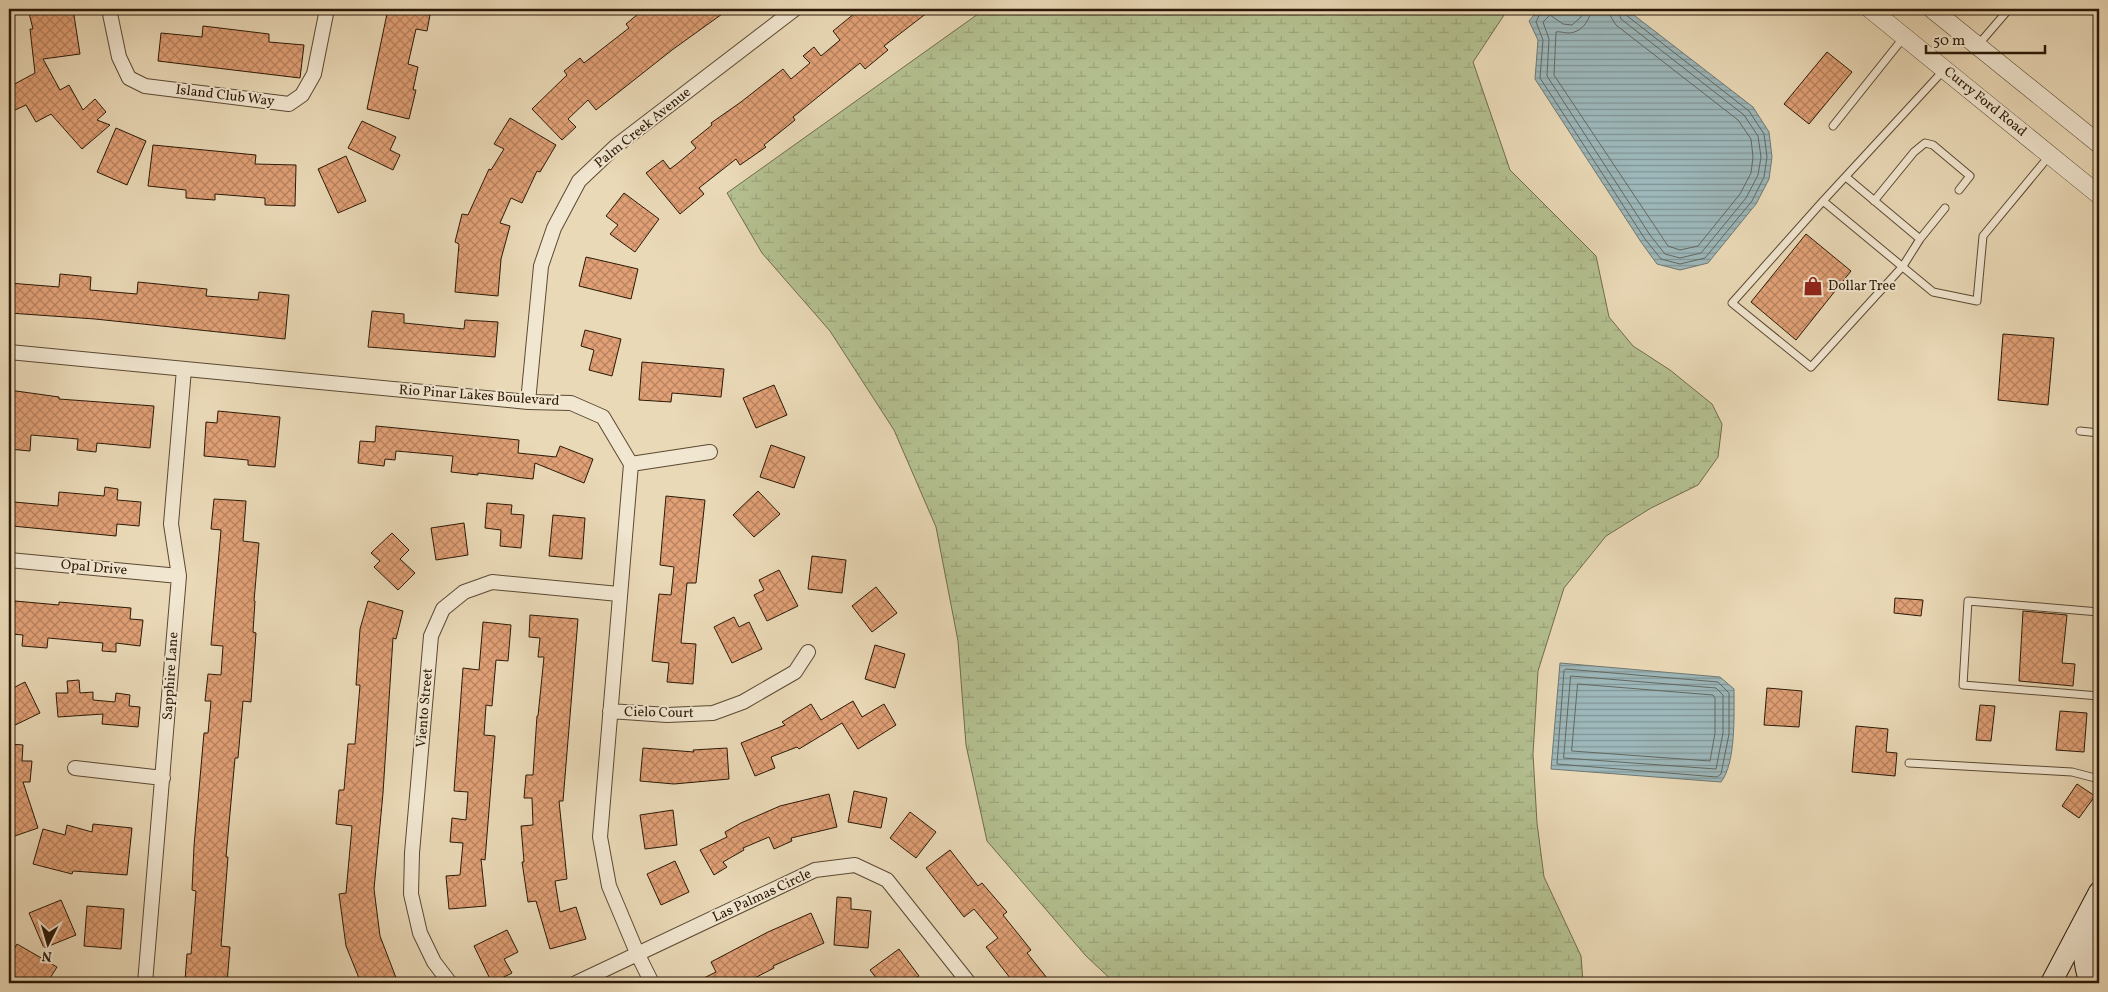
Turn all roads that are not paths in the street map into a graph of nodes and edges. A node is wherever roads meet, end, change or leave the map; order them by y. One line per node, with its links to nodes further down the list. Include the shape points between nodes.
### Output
1 (109, 9): 2 (street, Island Club Way, via 119,57 129,78 145,86 289,104 302,95 314,74)
2 (327, 9)
3 (795, 9): 23 (street, Palm Creek Avenue, via 616,146 579,181 554,228 541,266)
4 (1870, 9): 7 (street, Curry Ford Road)
5 (1932, 9): 8 (street)
6 (2009, 9): 8 (lane)
7 (1904, 36): 9 (street, Curry Ford Road); 10 (lane)
8 (1978, 45): 11 (street)
9 (1944, 70): 12 (street, Curry Ford Road); 13 (lane)
10 (1833, 126)
11 (2099, 144)
12 (2050, 155): 15 (street, Curry Ford Road); 20 (lane, via 1982,236 1977,301 1933,292)
13 (1846, 177): 16 (lane); 17 (lane)
14 (1959, 190): 17 (lane, via 1970,176 1933,145 1924,143)
15 (2099, 195)
16 (1824, 201): 20 (lane); 20 (lane, via 1732,303 1811,367)
17 (1874, 201): 19 (lane)
18 (1945, 208): 19 (lane)
19 (1920, 239): 20 (lane)
20 (1902, 266)
21 (9, 352): 22 (street, Rio Pinar Lakes Boulevard)
22 (184, 369): 23 (street, Rio Pinar Lakes Boulevard); 29 (street, Sapphire Lane, via 171,524)
23 (528, 402): 27 (street, Rio Pinar Lakes Boulevard, via 571,403 603,417)
24 (2080, 431): 25 (lane)
25 (2099, 433)
26 (710, 452): 27 (street)
27 (631, 464): 30 (street)
28 (9, 560): 29 (street, Opal Drive)
29 (179, 576): 37 (street, Sapphire Lane)
30 (619, 594): 34 (street); 44 (street, Viento Street, via 492,582 464,592 443,609 431,636 412,853 412,894 420,933 434,962)
31 (2099, 612): 33 (lane, via 1968,600 1963,685)
32 (808, 652): 34 (street, Cielo Court, via 795,672 743,702 713,713 667,716)
33 (2099, 696)
34 (610, 711): 41 (street, via 600,837 609,886)
35 (1909, 763): 38 (lane, via 2072,772)
36 (75, 768): 37 (street)
37 (163, 778): 43 (street, Sapphire Lane)
38 (2099, 779)
39 (2099, 892): 48 (main road)
40 (2099, 915): 49 (main road, via 2083,962)
41 (638, 955): 45 (street, Las Palmas Circle); 46 (street); 47 (street, Las Palmas Circle, via 815,870 855,865 887,880)
42 (2099, 964): 49 (main road)
43 (145, 983)
44 (450, 983)
45 (576, 983)
46 (652, 983)
47 (969, 983)
48 (2051, 983)
49 (2091, 983)

